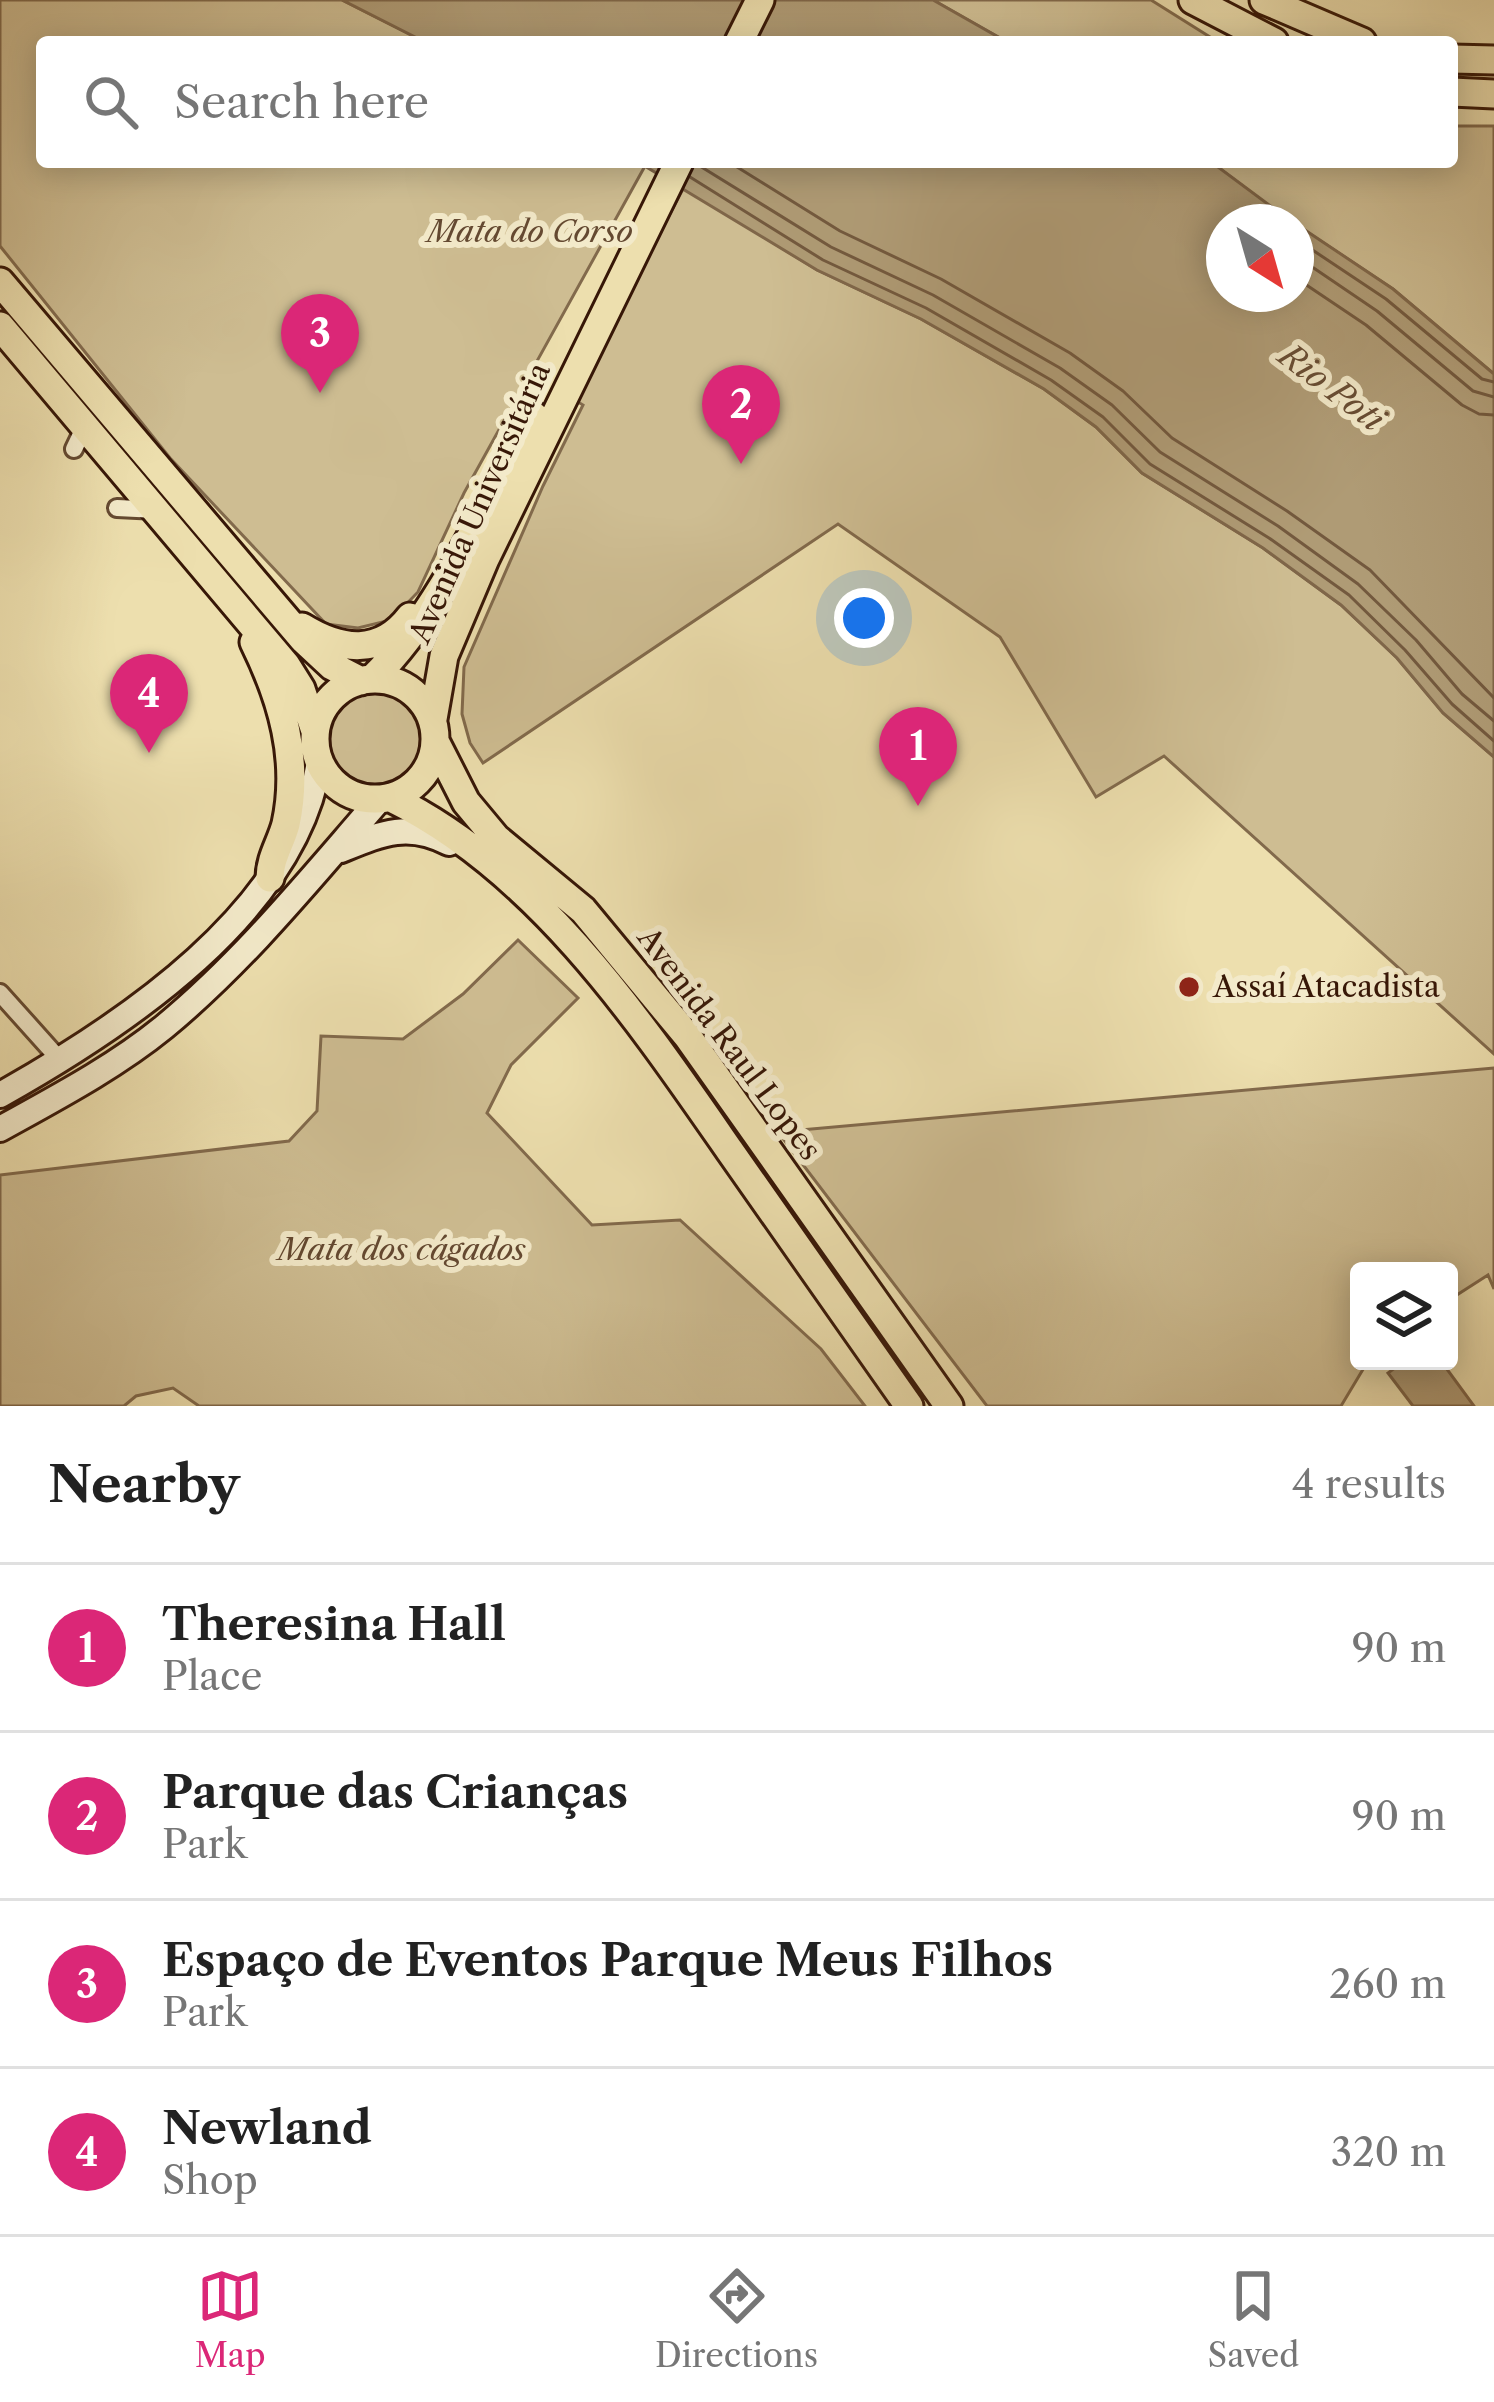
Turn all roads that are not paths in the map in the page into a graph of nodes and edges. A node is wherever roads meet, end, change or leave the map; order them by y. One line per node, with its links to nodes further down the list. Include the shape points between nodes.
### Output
1 (747, 0): 5 (main road)
2 (760, 0): 6 (main road)
3 (1193, 0): 7 (main road)
4 (1282, 4): 8 (main road)
5 (729, 36)
6 (742, 36)
7 (1262, 36)
8 (1349, 36)
9 (1458, 59): 10 (main road)
10 (1494, 60)
11 (1458, 92): 12 (main road)
12 (1494, 94)
13 (663, 168): 16 (main road)
14 (676, 168): 16 (main road)
15 (0, 282): 18 (main road)
16 (596, 316): 21 (main road, Avenida Universitária); 26 (main road, Avenida Universitária, via 444,656)
17 (0, 326): 18 (main road)
18 (43, 354): 20 (main road, via 79,437); 23 (main road)
19 (117, 508): 20 (street)
20 (157, 510): 22 (main road)
21 (453, 563): 23 (main road, via 401,629 372,646 322,639); 24 (main road, Avenida Universitária, via 414,631)
22 (214, 577): 25 (main road, via 286,665); 30 (main road, via 253,640 285,718 289,797)
23 (269, 601): 24 (main road, via 332,666)
24 (367, 679): 25 (main road, via 338,692); 26 (main road, via 418,696)
25 (315, 731): 27 (main road)
26 (434, 731): 28 (main road, via 425,774); 38 (main road, Avenida Raul Lopes, via 466,802 616,947)
27 (319, 762): 28 (main road, via 343,791); 30 (main road, via 301,830)
28 (385, 799): 29 (main road); 31 (main road, Avenida Raul Lopes, via 454,832)
29 (333, 854): 31 (main road, via 385,832 420,830); 37 (main road, via 162,1028)
30 (270, 878): 33 (main road, via 165,986)
31 (505, 879): 39 (main road, Avenida Raul Lopes, via 633,1014)
32 (0, 993): 33 (street)
33 (60, 1060): 34 (main road)
34 (25, 1081): 35 (main road); 36 (main road, via 35,1088 33,1100)
35 (0, 1095)
36 (0, 1118)
37 (0, 1129)
38 (842, 1254): 39 (main road, via 823,1265); 41 (main road, Avenida Raul Lopes)
39 (806, 1258): 40 (main road, Avenida Raul Lopes)
40 (910, 1406)
41 (949, 1406)

